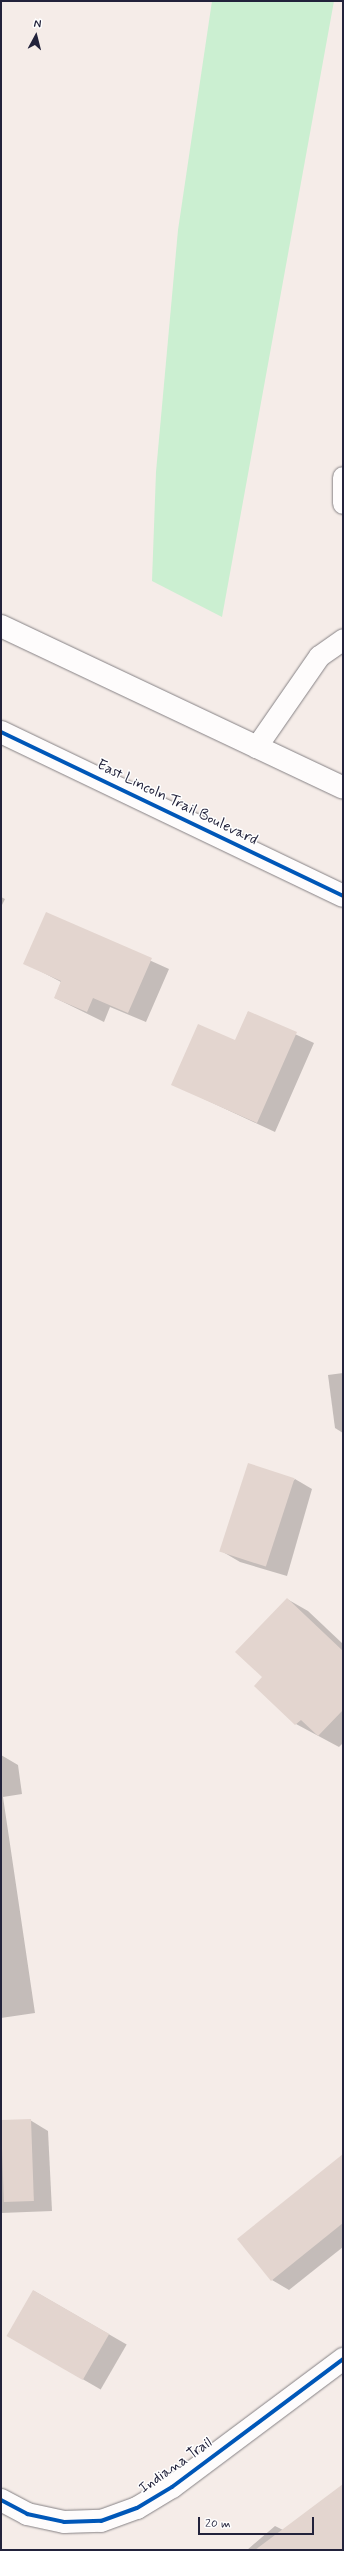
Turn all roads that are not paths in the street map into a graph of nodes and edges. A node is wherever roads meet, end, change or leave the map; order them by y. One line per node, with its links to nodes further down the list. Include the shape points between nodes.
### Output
1 (343, 478): 2 (lane)
2 (343, 503)
3 (1, 626): 6 (street)
4 (343, 639): 6 (lane, via 318,656)
5 (1, 732): 8 (street, East Lincoln Trail Boulevard)
6 (256, 747): 7 (street)
7 (343, 788)
8 (343, 896)
9 (343, 2359): 10 (street, Indiana Trail, via 172,2487 137,2508 101,2520 64,2522 27,2514)
10 (1, 2500)

